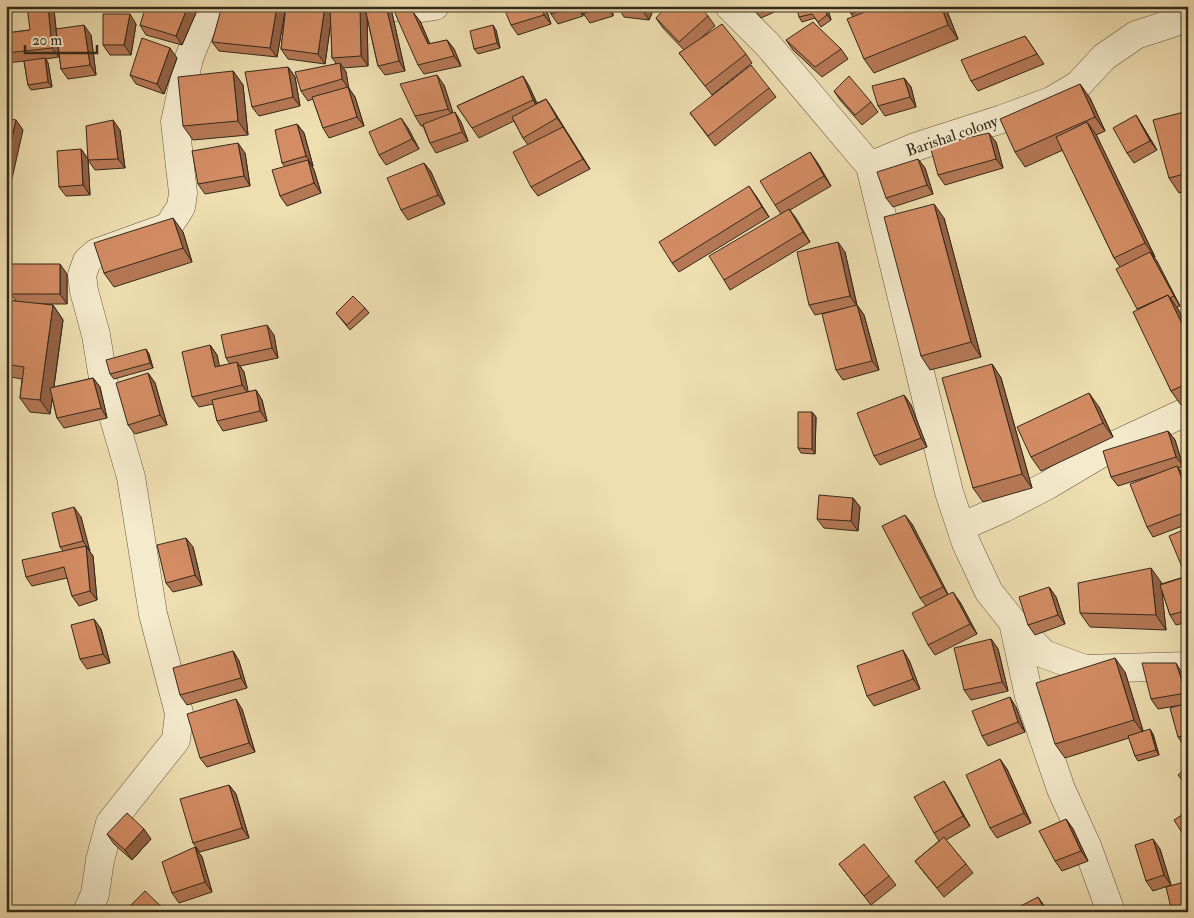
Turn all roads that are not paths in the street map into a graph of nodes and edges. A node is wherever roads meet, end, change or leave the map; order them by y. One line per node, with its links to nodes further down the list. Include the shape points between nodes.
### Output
1 (210, 6): 11 (street, via 188,58 175,122 183,193 180,207 168,227 96,252 87,261 82,275 104,384 131,477 153,614 178,713 176,740 110,822 95,894)
2 (378, 6): 3 (street)
3 (435, 6)
4 (729, 6): 6 (street, via 768,45)
5 (1188, 18): 6 (street, Barishal colony, via 1136,35 1104,57 1078,84 1052,101 918,146)
6 (870, 166): 8 (street)
7 (1188, 411): 8 (street, via 1117,444 1004,508)
8 (960, 527): 9 (street, via 989,592)
9 (1013, 622): 10 (street, via 1044,654 1086,669); 12 (street, via 1029,696 1061,790 1087,846)
10 (1188, 666)
11 (87, 912)
12 (1110, 912)

